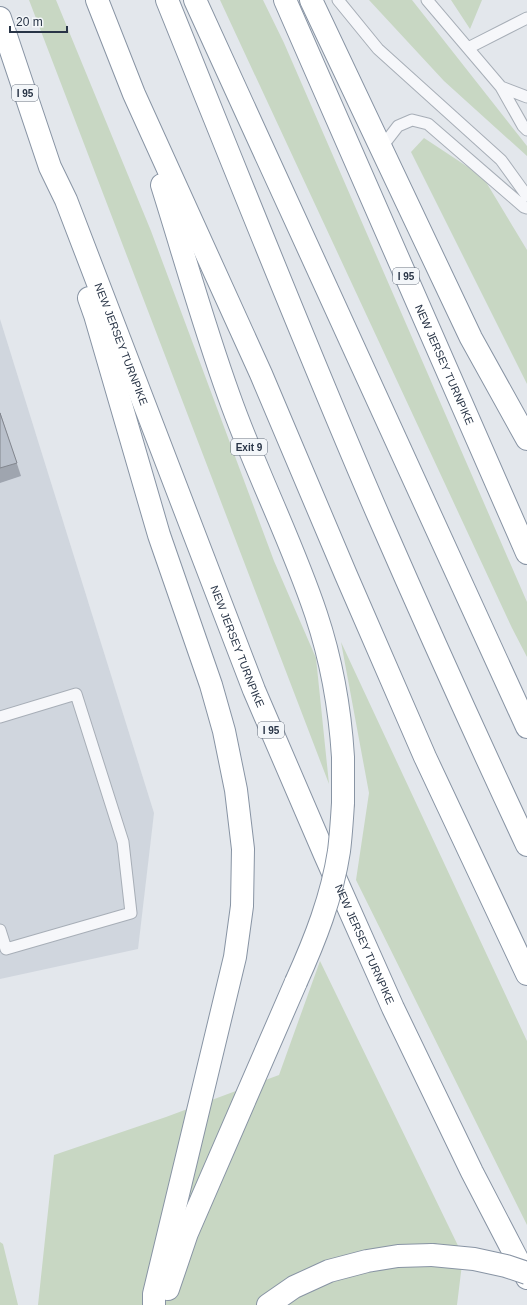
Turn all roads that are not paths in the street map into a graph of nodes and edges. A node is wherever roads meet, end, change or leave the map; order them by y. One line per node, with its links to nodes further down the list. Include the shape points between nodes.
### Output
1 (97, 0): 12 (highway)
2 (168, 0): 23 (highway, via 289,303 379,515)
3 (195, 0): 22 (highway)
4 (285, 0): 20 (highway, NEW JERSEY TURNPIKE / I 95)
5 (312, 0): 15 (highway)
6 (338, 0): 17 (lane, via 378,49 501,160)
7 (427, 0): 10 (lane)
8 (0, 18): 16 (highway, NEW JERSEY TURNPIKE / I 95)
9 (527, 18): 10 (lane)
10 (468, 48): 11 (lane)
11 (501, 87): 13 (lane); 14 (lane)
12 (134, 94): 26 (highway, via 261,374 426,757); 30 (highway, Exit 9, bridge, via 229,396 316,615 330,666 343,757 339,852 316,936 187,1233)
13 (527, 97)
14 (527, 130)
15 (381, 148): 18 (lane, via 398,126 412,120 428,124); 19 (highway, via 471,338)
16 (50, 167): 28 (highway, NEW JERSEY TURNPIKE / I 95, via 66,200 254,690 324,855 393,1008 472,1172); 29 (highway, via 56,204 95,315 159,535 215,698 236,790 243,849 242,906 235,957 154,1294)
17 (527, 196)
18 (527, 208)
19 (527, 439)
20 (527, 553)
21 (0, 717): 25 (lane, via 76,694 123,842 131,913)
22 (527, 727)
23 (527, 845)
24 (0, 930): 25 (lane)
25 (3, 949)
26 (527, 974)
27 (527, 1273): 31 (highway, bridge, via 474,1259 432,1255 398,1256 329,1271 294,1286)
28 (527, 1278)
29 (154, 1305)
30 (163, 1305)
31 (268, 1305)

